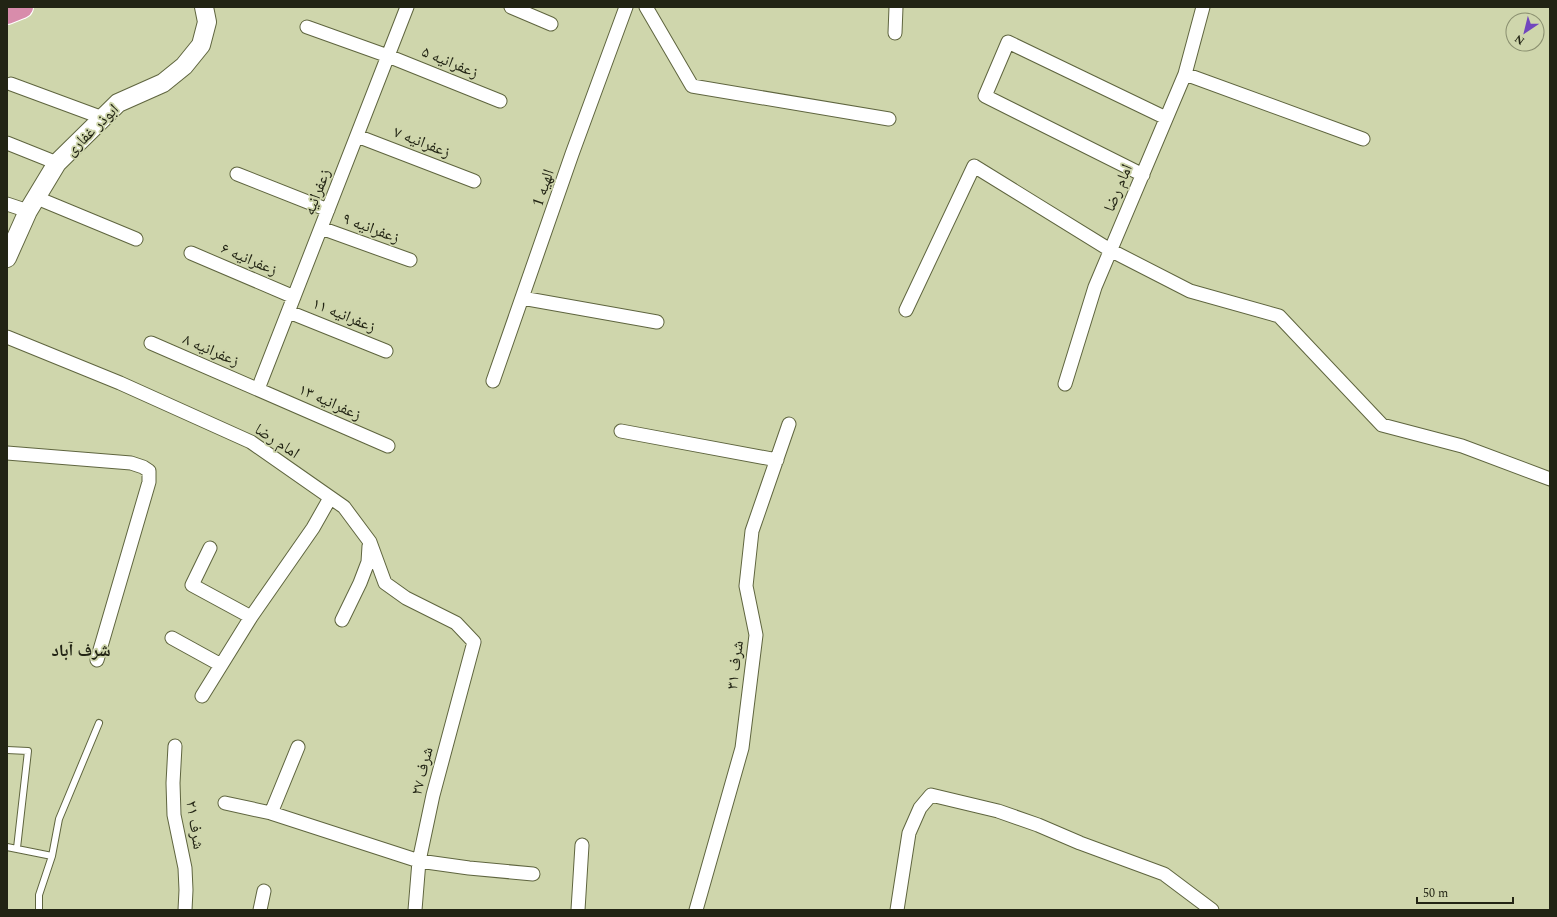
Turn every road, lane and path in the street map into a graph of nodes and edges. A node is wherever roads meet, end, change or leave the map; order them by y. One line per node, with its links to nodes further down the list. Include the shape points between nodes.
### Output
1 (22, 7): 9 (highway)
2 (204, 7): 17 (main road, ابوذر غفاری, via 207,22 201,44 184,66 163,83 118,103)
3 (407, 7): 13 (street, زعفرانیه)
4 (510, 7): 10 (street)
5 (626, 7): 37 (street, الهیه 1)
6 (646, 7): 19 (street, via 692,86)
7 (896, 7): 12 (street)
8 (1203, 7): 14 (street, امام رضا)
9 (7, 13)
10 (551, 24)
11 (307, 27): 13 (street, زعفرانیه ۵)
12 (895, 32)
13 (388, 56): 16 (street, زعفرانیه ۵); 20 (street, زعفرانیه)
14 (1185, 74): 18 (street, امام رضا); 21 (street)
15 (11, 84): 17 (street)
16 (500, 100)
17 (103, 118): 23 (main road, ابوذر غفاری)
18 (1166, 118): 25 (street, امام رضا); 25 (street, via 1008,42 985,96)
19 (889, 119)
20 (357, 136): 26 (street, زعفرانیه ۷); 29 (street, زعفرانیه)
21 (1363, 139)
22 (7, 143): 23 (street)
23 (57, 163): 28 (main road, ابوذر غفاری)
24 (237, 174): 29 (street)
25 (1142, 175): 32 (street, امام رضا)
26 (474, 181)
27 (7, 204): 28 (street)
28 (32, 204): 31 (street); 34 (main road, ابوذر غفاری)
29 (328, 210): 30 (street, زعفرانیه)
30 (321, 228): 35 (street, زعفرانیه ۹); 36 (street, زعفرانیه)
31 (136, 239)
32 (1110, 250): 38 (street, via 974,166); 45 (street, امام رضا, via 1095,287); 52 (street, via 1190,291 1279,316 1382,425 1462,446)
33 (191, 252): 36 (street, زعفرانیه ۶)
34 (7, 258)
35 (410, 260)
36 (294, 297): 39 (street, زعفرانیه)
37 (522, 298): 40 (street); 44 (street, الهیه 1)
38 (906, 310)
39 (288, 312): 43 (street, زعفرانیه ۱۱); 46 (street, زعفرانیه)
40 (657, 322)
41 (7, 337): 53 (street, امام رضا, via 120,383 250,442)
42 (150, 342): 46 (street, زعفرانیه ۸)
43 (386, 351)
44 (494, 381)
45 (1066, 384)
46 (258, 389): 49 (street, زعفرانیه ۱۳)
47 (789, 424): 51 (street, شرف ۳۱)
48 (621, 431): 51 (street)
49 (388, 446)
50 (7, 453): 60 (street, via 130,463 149,471 149,482)
51 (777, 460): 81 (street, شرف ۳۱, via 752,531 746,586 756,635 742,748)
52 (1550, 479)
53 (330, 498): 54 (street, امام رضا, via 344,507); 56 (street, via 287,567)
54 (370, 542): 57 (street, via 368,562); 59 (street, امام رضا, via 385,583 406,598 456,623)
55 (210, 548): 56 (street, via 192,585)
56 (251, 617): 61 (street)
57 (342, 620)
58 (172, 638): 61 (street)
59 (474, 642): 73 (street, شرف ۲۷, via 433,795)
60 (97, 660)
61 (221, 666): 62 (street)
62 (202, 696)
63 (99, 723): 72 (lane, via 59,819)
64 (175, 746): 77 (street, شرف ۲۱, via 174,815 185,868)
65 (298, 747): 68 (street)
66 (7, 750): 71 (lane, via 28,751)
67 (226, 803): 68 (street)
68 (271, 813): 73 (street)
69 (582, 845): 80 (street)
70 (7, 847): 71 (lane)
71 (17, 848): 72 (lane)
72 (52, 856): 76 (lane, via 39,895)
73 (419, 861): 74 (street); 79 (street, شرف ۲۷)
74 (533, 874)
75 (264, 891): 78 (street)
76 (39, 910)
77 (185, 910)
78 (260, 910)
79 (415, 910)
80 (578, 910)
81 (696, 910)
82 (897, 910): 83 (street, via 909,833 920,808 932,795 1024,820 1164,874)
83 (1212, 910)

